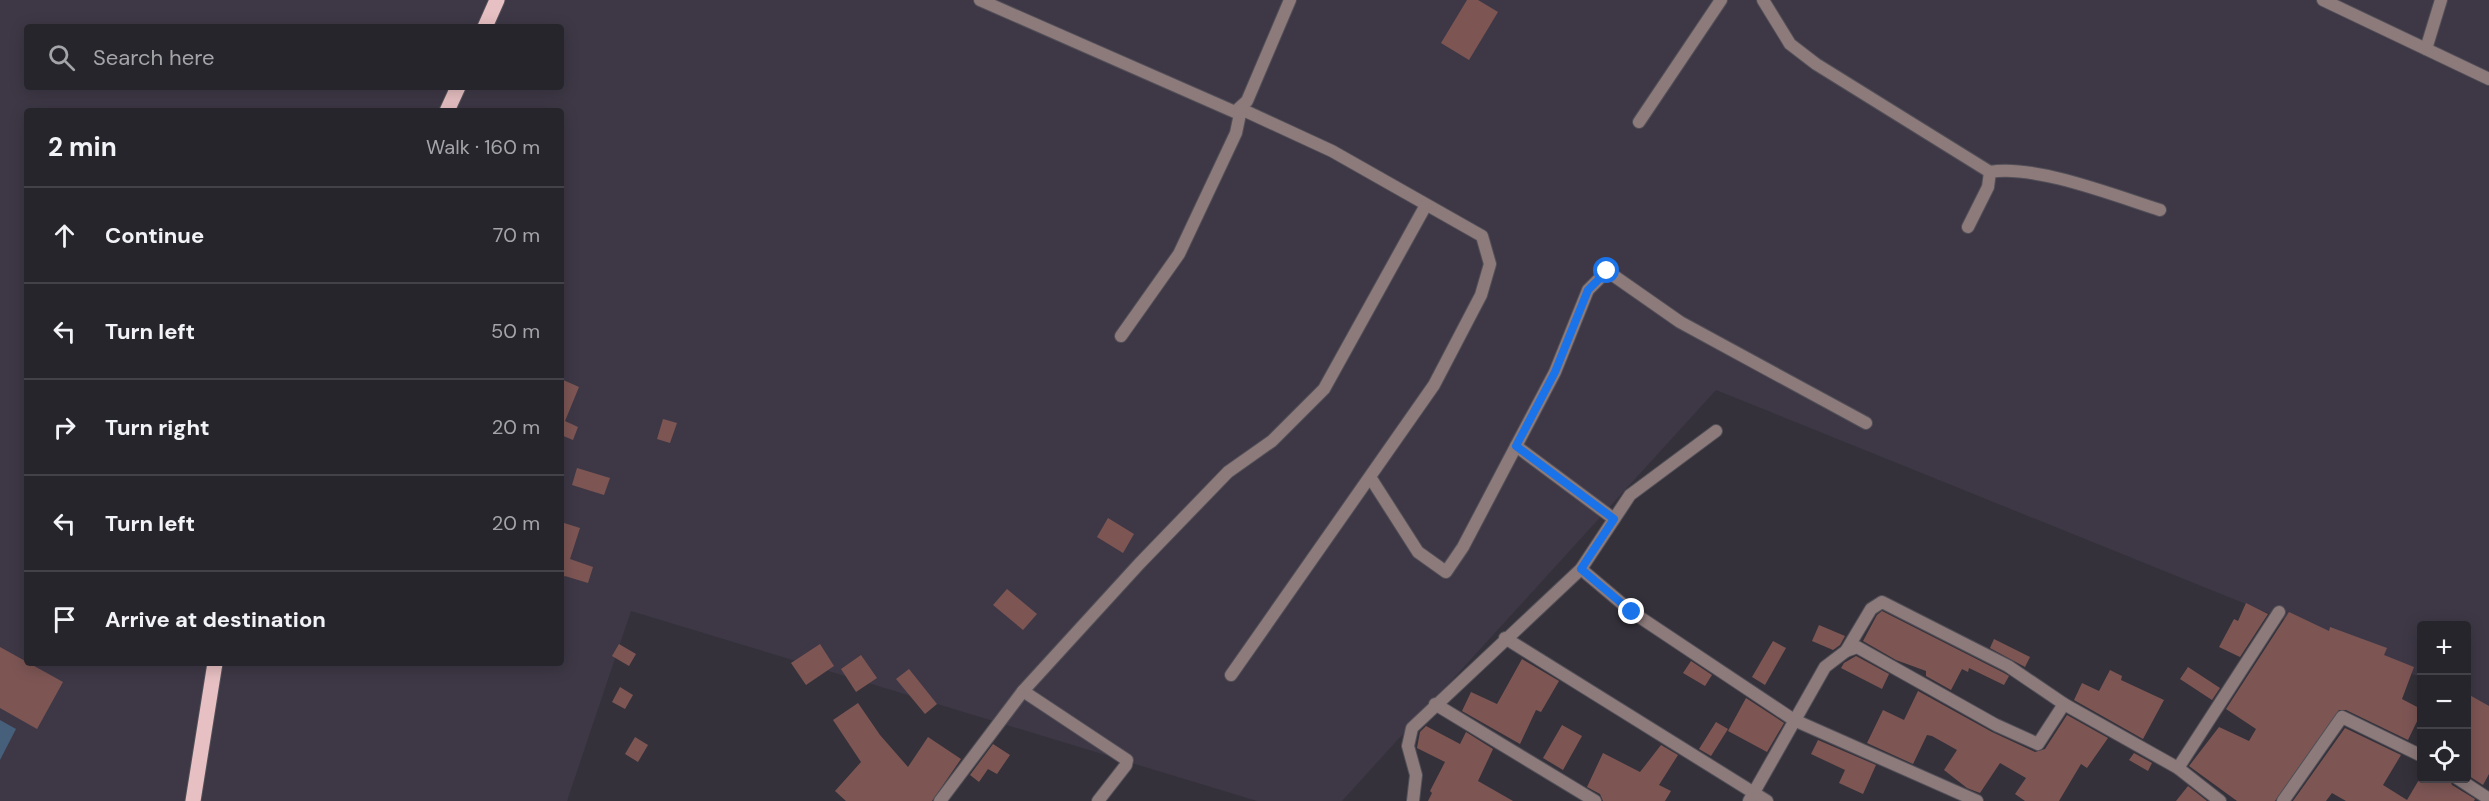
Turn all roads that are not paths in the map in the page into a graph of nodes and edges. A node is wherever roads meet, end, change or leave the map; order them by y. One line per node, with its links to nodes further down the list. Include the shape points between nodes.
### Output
1 (497, 0): 8 (main road)
2 (980, 0): 13 (street, via 1229,111)
3 (1290, 0): 13 (street)
4 (1721, 0): 14 (street)
5 (1763, 0): 15 (street, via 1790,44 1816,64)
6 (2323, 0): 9 (street)
7 (2441, 0): 9 (street)
8 (486, 24)
9 (2426, 49): 10 (street)
10 (2489, 79)
11 (457, 90): 12 (main road)
12 (448, 108)
13 (1241, 109): 16 (street, via 1332,151); 19 (street, via 1236,133 1179,254)
14 (1639, 122)
15 (1990, 172): 17 (street, via 2006,169 2077,183); 18 (street, via 1988,187)
16 (1426, 205): 23 (street, via 1482,236 1490,264 1481,295 1434,385); 31 (street, via 1324,389 1272,441 1228,472)
17 (2160, 210)
18 (1968, 227)
19 (1121, 336)
20 (1866, 423): 22 (street, via 1680,322 1607,271 1588,290 1555,372)
21 (1716, 431): 24 (street, via 1630,495)
22 (1516, 446): 23 (street, via 1446,572 1418,552); 24 (street)
23 (1370, 477): 30 (street)
24 (1614, 519): 25 (street)
25 (1581, 569): 27 (street); 34 (street, via 1632,612)
26 (2279, 612): 36 (street)
27 (1505, 638): 32 (street); 38 (street)
28 (1846, 651): 33 (street, via 1857,647 2038,744); 33 (street, via 1871,609 1882,602 2008,666); 34 (street, via 1825,667)
29 (215, 666): 40 (main road)
30 (1231, 675)
31 (1023, 692): 41 (street); 42 (street, via 1127,760)
32 (1435, 704): 43 (street, via 1412,728 1408,746 1416,775); 44 (street)
33 (2064, 704): 36 (street)
34 (1794, 720): 38 (street); 46 (street)
35 (2417, 754): 48 (street, via 2342,717)
36 (2178, 768): 47 (street)
37 (2465, 783): 39 (street)
38 (1751, 797): 45 (street)
39 (2489, 799)
40 (193, 801)
41 (940, 801)
42 (1098, 801)
43 (1413, 801)
44 (1595, 801)
45 (1767, 801)
46 (1977, 801)
47 (2220, 801)
48 (2283, 801)

